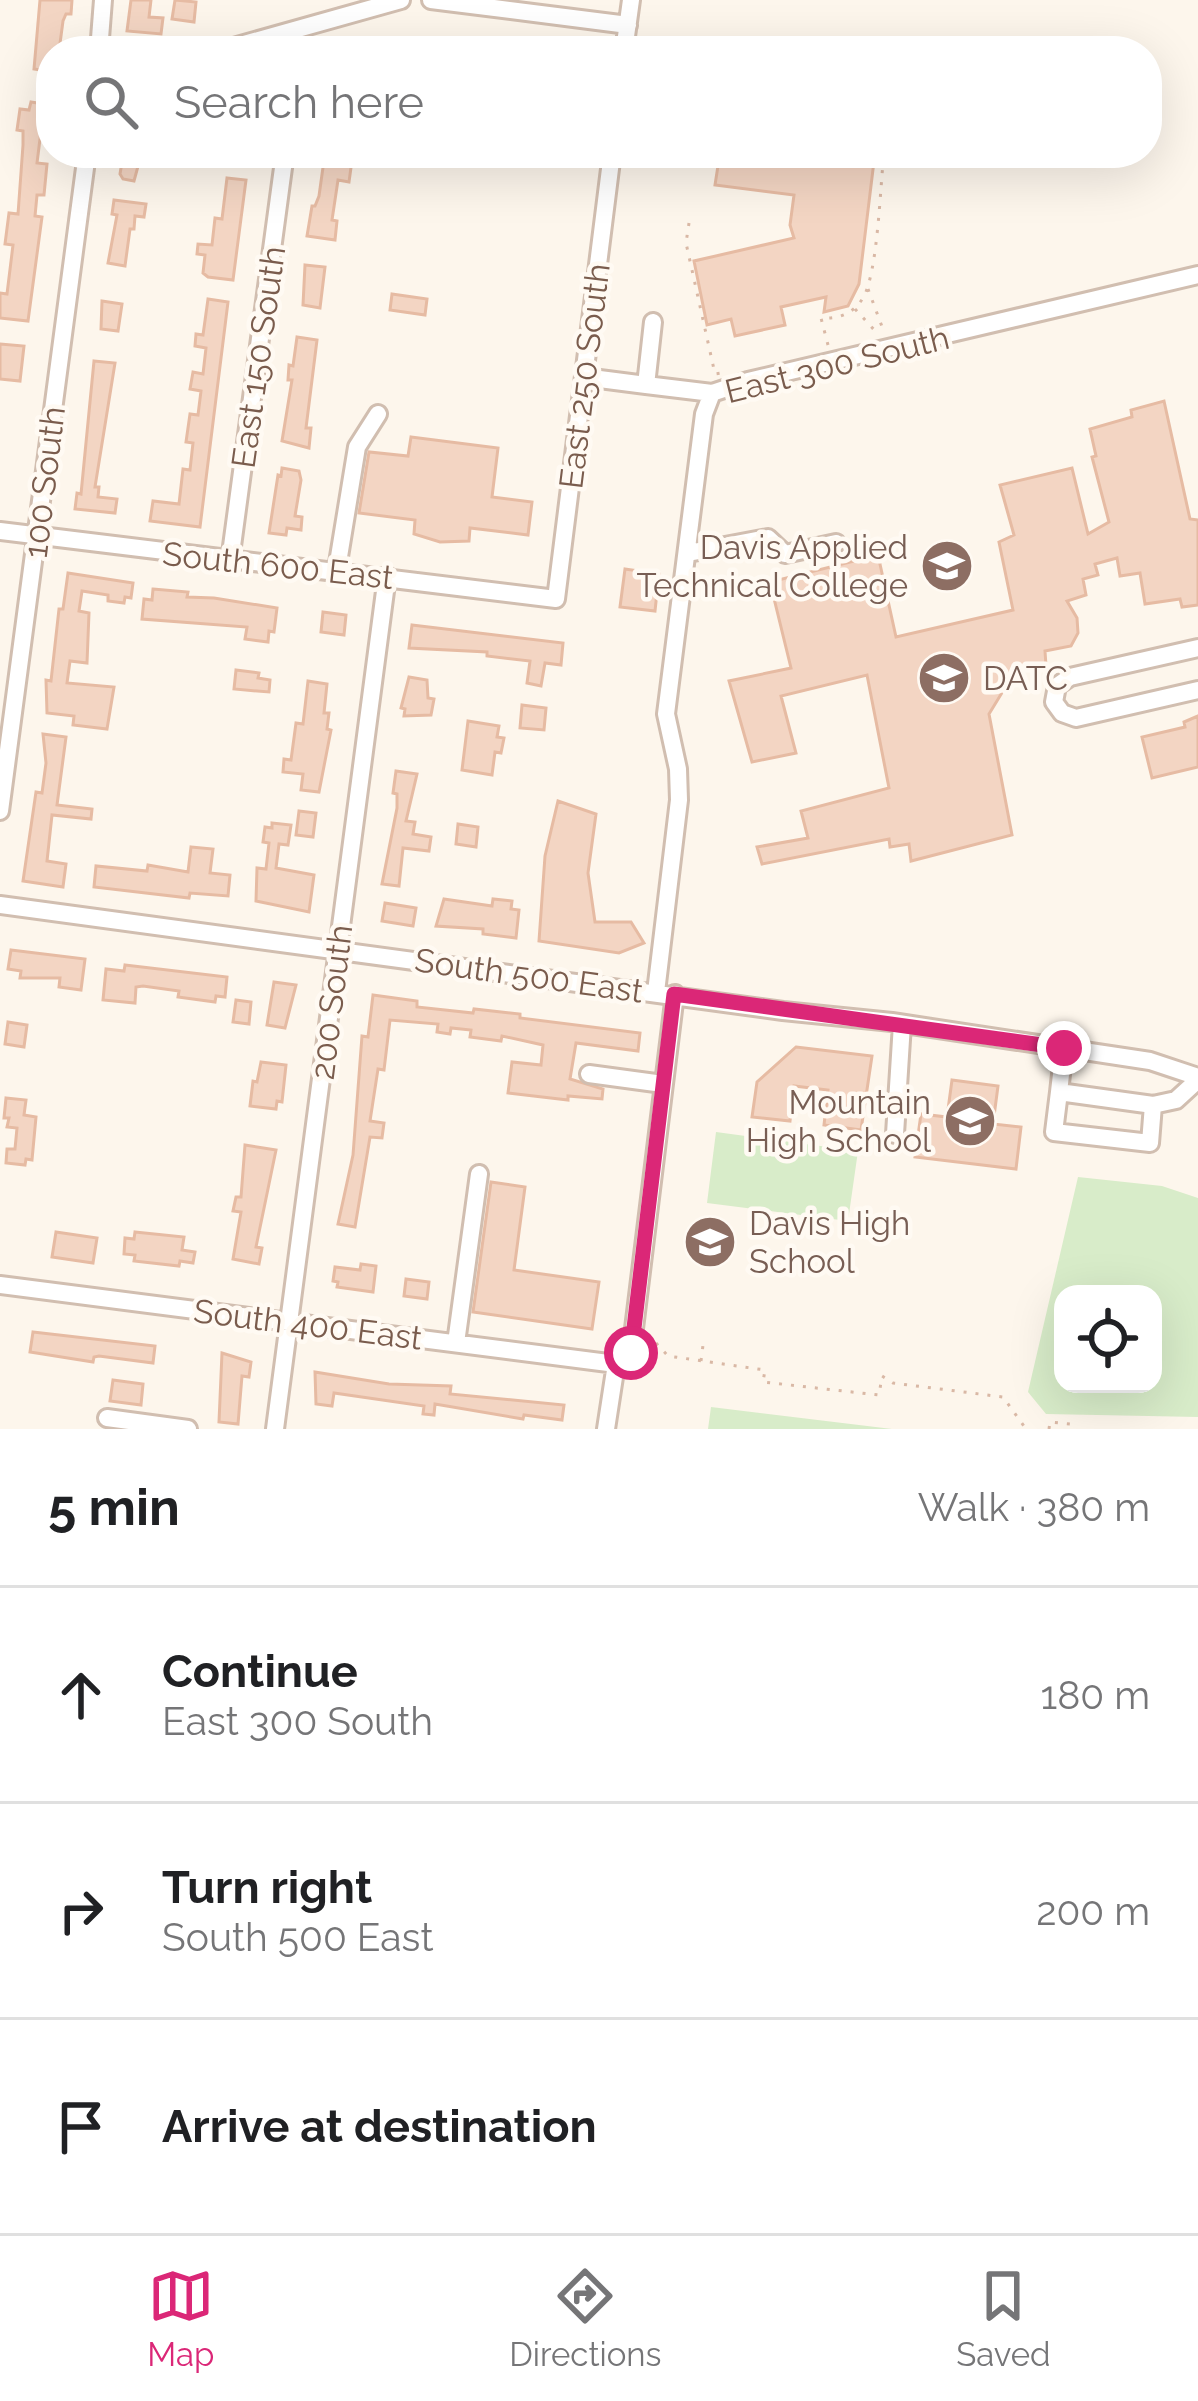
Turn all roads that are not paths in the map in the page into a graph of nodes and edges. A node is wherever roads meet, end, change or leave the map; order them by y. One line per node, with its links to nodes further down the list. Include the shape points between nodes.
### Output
1 (103, 0): 7 (street)
2 (401, 0): 6 (street)
3 (431, 0): 5 (street)
4 (632, 0): 5 (street)
5 (628, 25): 10 (street)
6 (302, 28): 8 (street); 9 (street)
7 (100, 36)
8 (273, 36)
9 (301, 36)
10 (627, 36)
11 (86, 168): 21 (street, 100 South)
12 (283, 168): 24 (street, East 150 South)
13 (610, 168): 16 (street, East 250 South)
14 (1198, 274): 18 (street, East 300 South)
15 (653, 322): 17 (street)
16 (584, 377): 17 (street); 27 (street, East 250 South)
17 (646, 385): 18 (street)
18 (712, 393): 23 (street, East 300 South)
19 (378, 414): 25 (street, via 357,447)
20 (0, 531): 21 (street, South 600 East)
21 (36, 536): 24 (street, South 600 East); 30 (street, 100 South)
22 (836, 543): 23 (street, via 785,554 756,538)
23 (688, 553): 33 (street, East 300 South, via 666,714 679,800)
24 (230, 561): 25 (street, South 600 East)
25 (337, 569): 26 (street, South 600 East)
26 (387, 576): 27 (street, South 600 East); 32 (street, 200 South)
27 (556, 599)
28 (1198, 648): 29 (street, via 1070,677 1057,686 1054,702 1076,718)
29 (1198, 690)
30 (0, 811)
31 (0, 905): 32 (street, South 500 East)
32 (338, 949): 33 (street, South 500 East); 44 (street, 200 South)
33 (665, 993): 34 (street, South 500 East); 38 (street, East 300 South)
34 (902, 1024): 35 (street, South 500 East); 41 (street)
35 (1064, 1048): 37 (street, South 500 East, via 1150,1061); 39 (street)
36 (589, 1074): 38 (street)
37 (1198, 1079): 40 (street, via 1176,1100)
38 (663, 1084): 46 (street, East 300 South, via 631,1353)
39 (1059, 1092): 40 (street); 40 (street, via 1054,1132 1150,1143)
40 (1154, 1105)
41 (895, 1134)
42 (479, 1174): 45 (street)
43 (0, 1286): 44 (street, South 400 East)
44 (290, 1321): 45 (street, South 400 East); 49 (street, 200 South)
45 (456, 1343): 46 (street, South 400 East)
46 (616, 1364): 50 (street, East 300 South)
47 (107, 1418): 48 (street)
48 (188, 1429)
49 (275, 1429)
50 (606, 1429)

